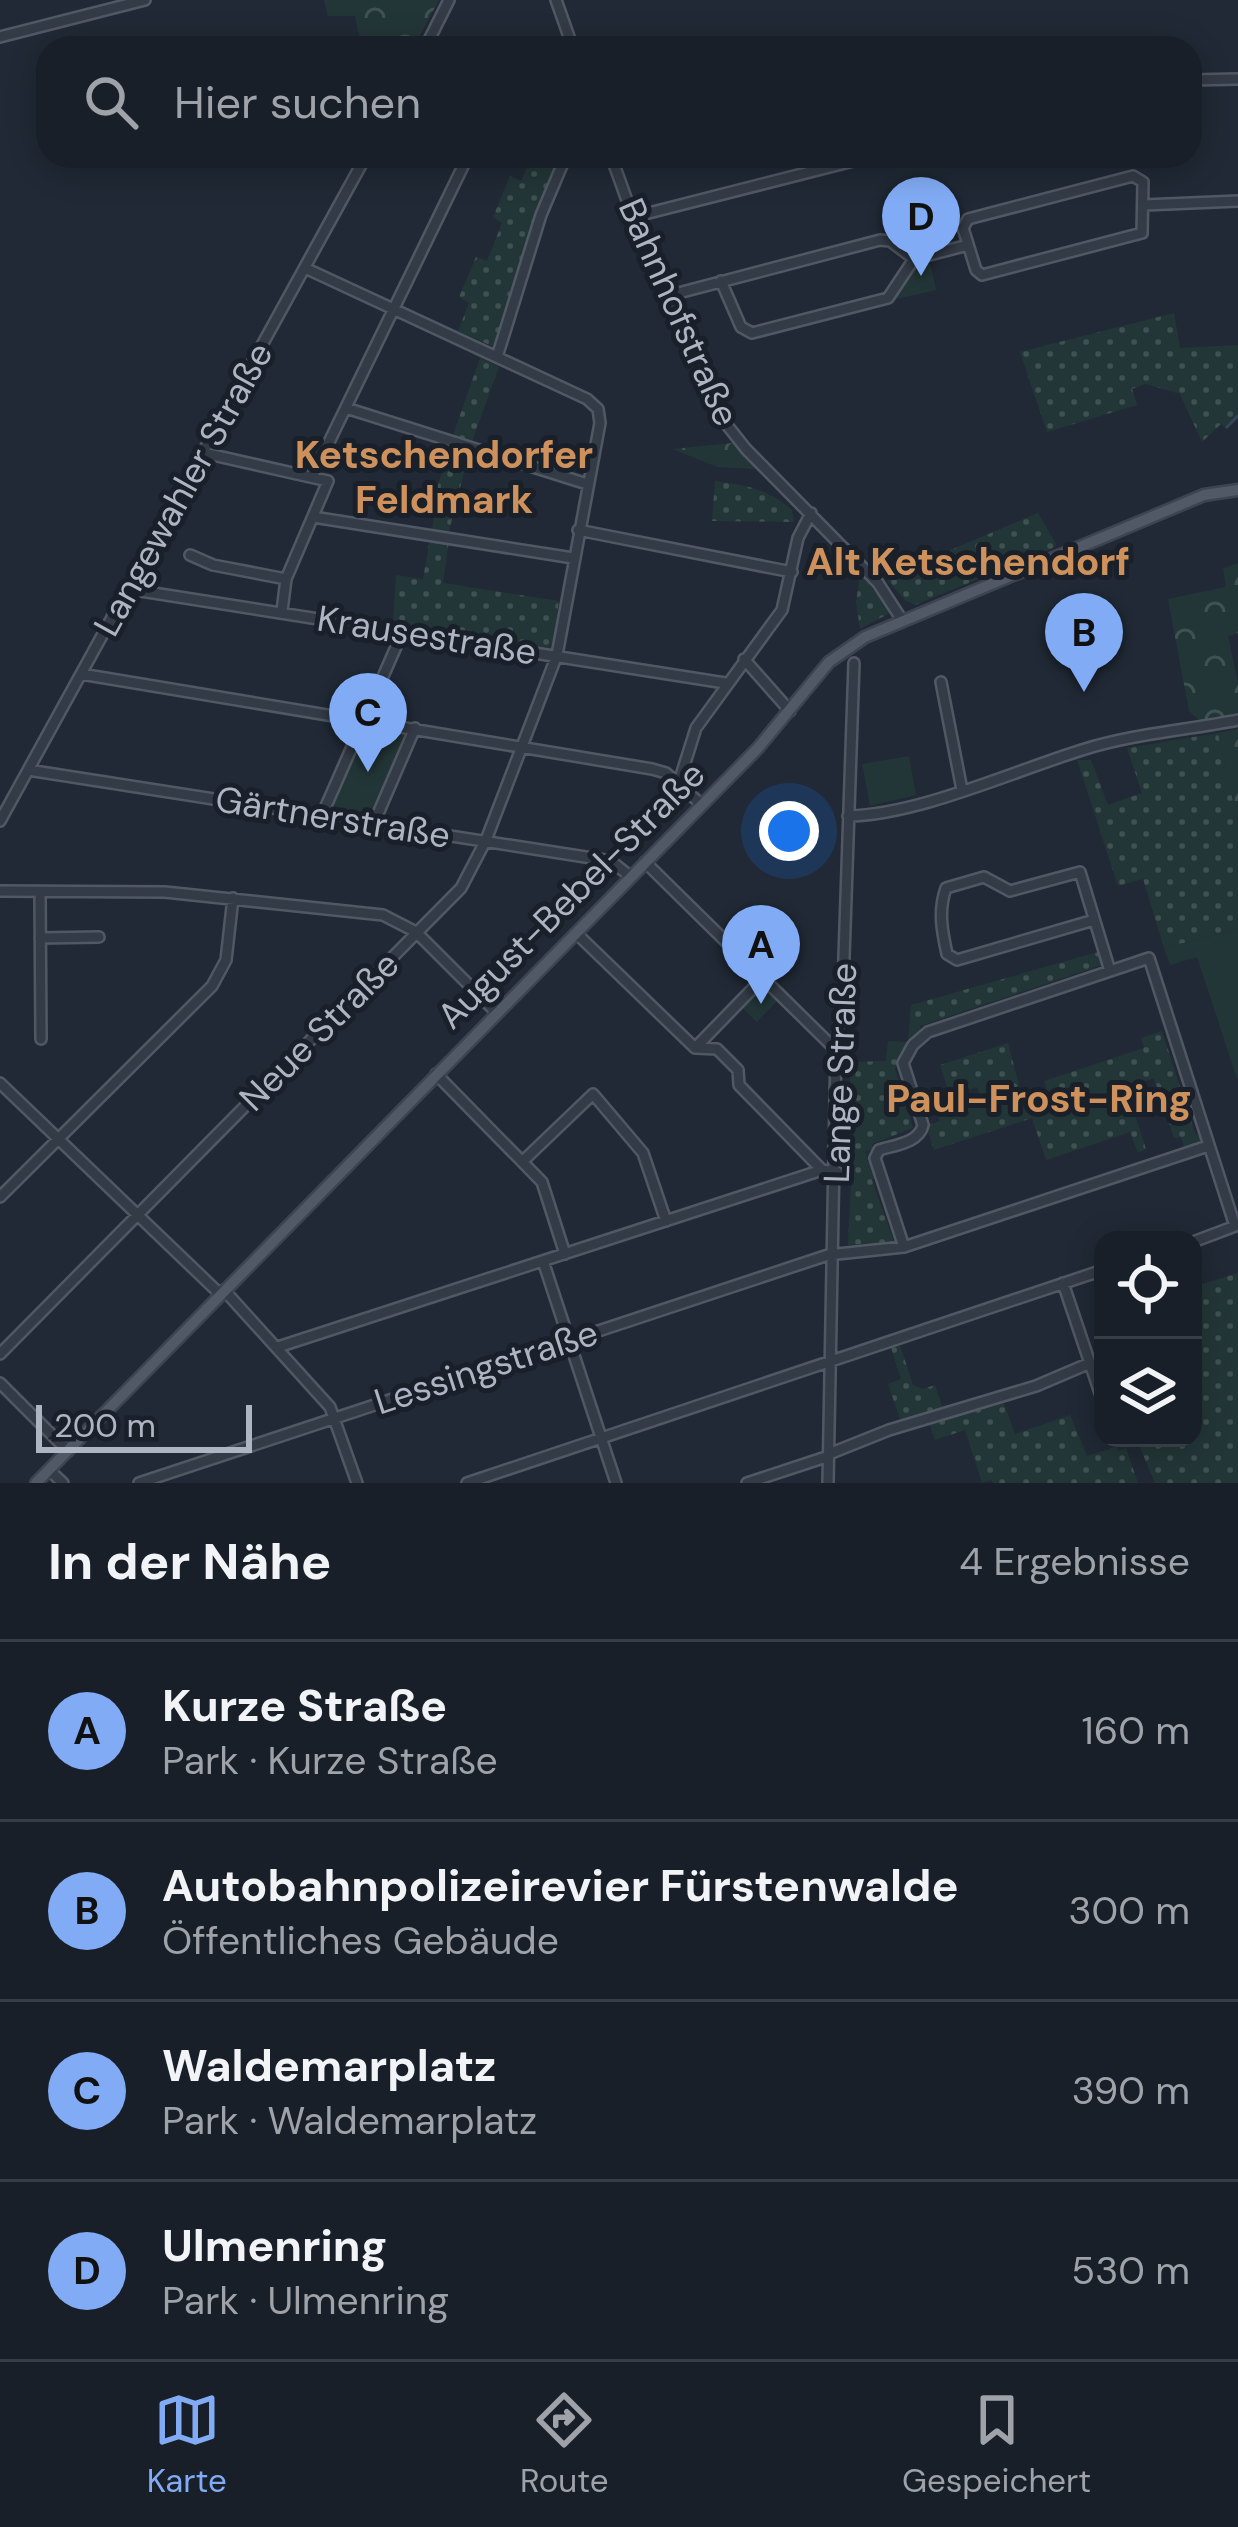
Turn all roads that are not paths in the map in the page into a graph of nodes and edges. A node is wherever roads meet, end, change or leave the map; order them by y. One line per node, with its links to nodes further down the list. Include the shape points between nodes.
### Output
1 (145, 0): 6 (street)
2 (449, 0): 4 (street)
3 (556, 0): 5 (street)
4 (431, 36)
5 (569, 36)
6 (0, 37)
7 (1238, 79): 8 (street)
8 (1202, 80)
9 (359, 168): 21 (street, Langewahler Straße)
10 (463, 168): 24 (street)
11 (561, 168): 25 (street)
12 (615, 168): 17 (street, Bahnhofstraße)
13 (827, 168): 17 (street)
14 (1238, 201): 15 (street)
15 (1144, 205): 18 (street, via 1138,235 982,275); 18 (street, via 1143,182 1133,176 968,219)
16 (916, 211): 19 (street)
17 (633, 218): 23 (street, Bahnhofstraße)
18 (968, 244): 19 (street)
19 (928, 255): 20 (street)
20 (914, 259): 22 (street, via 880,240); 22 (street, via 888,298 752,333)
21 (305, 268): 24 (street); 27 (street, Langewahler Straße)
22 (721, 280): 23 (street)
23 (667, 296): 31 (street, Bahnhofstraße, via 723,420)
24 (394, 310): 25 (street); 26 (street)
25 (497, 357): 29 (street, Neue Straße, via 598,409)
26 (346, 408): 28 (street); 29 (street)
27 (205, 453): 28 (street); 38 (street, Langewahler Straße)
28 (314, 475): 32 (street, via 328,481)
29 (587, 484): 33 (street, Neue Straße)
30 (1238, 490): 40 (main road, August-Bebel-Straße, via 1204,495)
31 (811, 514): 36 (street); 40 (street, Bahnhofstraße, via 888,594)
32 (313, 517): 35 (street); 37 (street)
33 (578, 530): 35 (street, Neue Straße); 36 (street)
34 (190, 555): 37 (street)
35 (573, 557): 42 (street, Neue Straße)
36 (792, 572): 43 (street, via 782,610)
37 (286, 579): 39 (street)
38 (128, 589): 39 (street, Krausestraße); 45 (street, Langewahler Straße)
39 (282, 611): 41 (street, Krausestraße)
40 (902, 620): 48 (main road, August-Bebel-Straße, via 843,650)
41 (403, 631): 42 (street, Krausestraße); 50 (street)
42 (557, 656): 47 (street, Krausestraße); 52 (street, Neue Straße)
43 (744, 659): 47 (street); 48 (street)
44 (854, 663): 58 (street, Lange Straße)
45 (81, 674): 50 (street); 53 (street, Langewahler Straße)
46 (941, 682): 55 (street)
47 (725, 683): 54 (street, via 690,740)
48 (790, 711): 56 (main road, August-Bebel-Straße)
49 (1238, 719): 55 (street, via 1086,748)
50 (364, 720): 51 (street); 57 (street)
51 (415, 728): 52 (street); 60 (street)
52 (524, 746): 54 (street, via 661,770); 61 (street, Neue Straße)
53 (28, 770): 57 (street, Gärtnerstraße); 59 (street, Langewahler Straße)
54 (679, 782): 56 (street)
55 (962, 790): 58 (street)
56 (702, 805): 62 (main road, August-Bebel-Straße)
57 (322, 814): 60 (street, Gärtnerstraße)
58 (848, 816): 77 (street, Lange Straße)
59 (0, 821)
60 (374, 823): 61 (street, Gärtnerstraße)
61 (486, 841): 63 (street, Gärtnerstraße, via 611,861); 68 (street, Neue Straße, via 461,888)
62 (645, 862): 63 (main road, August-Bebel-Straße); 73 (street)
63 (631, 877): 69 (main road, August-Bebel-Straße)
64 (0, 891): 65 (street)
65 (40, 892): 66 (street); 71 (street)
66 (232, 898): 68 (street, via 383,915); 80 (street, via 226,960 212,986)
67 (1094, 920): 67 (street, via 1079,872 1010,891 984,878 946,888 941,902 946,952 957,960); 72 (street)
68 (416, 932): 74 (street); 86 (street, Neue Straße)
69 (576, 933): 74 (main road, August-Bebel-Straße); 76 (street)
70 (99, 937): 71 (street)
71 (40, 938): 75 (street)
72 (1110, 970): 81 (street, via 1149,958); 90 (street, via 928,1032 913,1045 903,1063 921,1132 875,1158)
73 (764, 977): 76 (street); 77 (street)
74 (496, 1013): 78 (main road, August-Bebel-Straße)
75 (41, 1039)
76 (695, 1048): 83 (street, via 717,1049 738,1070 739,1085)
77 (836, 1050): 84 (street, Lange Straße)
78 (436, 1074): 82 (street); 96 (main road, August-Bebel-Straße)
79 (0, 1083): 80 (street)
80 (59, 1140): 85 (street); 86 (street)
81 (1208, 1147): 88 (street); 90 (street)
82 (523, 1161): 87 (street, via 593,1094 643,1153); 92 (street, via 543,1183)
83 (822, 1170): 84 (street); 87 (street)
84 (837, 1172): 91 (street, Lange Straße)
85 (0, 1197)
86 (137, 1215): 96 (street); 99 (street, Neue Straße)
87 (666, 1221): 92 (street)
88 (1237, 1225): 89 (street)
89 (1202, 1239)
90 (904, 1246): 91 (street)
91 (835, 1253): 97 (street, Lessingstraße); 100 (street, Lange Straße)
92 (565, 1254): 93 (street)
93 (543, 1261): 97 (street); 98 (street)
94 (1094, 1273): 95 (street)
95 (1063, 1283): 100 (street); 101 (street)
96 (222, 1292): 98 (street); 106 (main road, August-Bebel-Straße)
97 (569, 1341): 104 (street, Lessingstraße); 105 (street)
98 (278, 1347): 104 (street)
99 (0, 1354)
100 (831, 1360): 105 (street); 107 (street, Lange Straße)
101 (1090, 1363): 102 (street); 107 (street)
102 (1094, 1375)
103 (0, 1383): 106 (street)
104 (335, 1416): 109 (street, Lessingstraße); 112 (street)
105 (602, 1438): 113 (street); 114 (street)
106 (68, 1451): 108 (main road, August-Bebel-Straße)
107 (829, 1455): 115 (street); 116 (street, Lange Straße)
108 (49, 1470): 110 (main road, August-Bebel-Straße); 111 (street)
109 (142, 1482)
110 (36, 1483)
111 (63, 1483)
112 (357, 1483)
113 (467, 1483)
114 (616, 1483)
115 (746, 1483)
116 (828, 1483)

